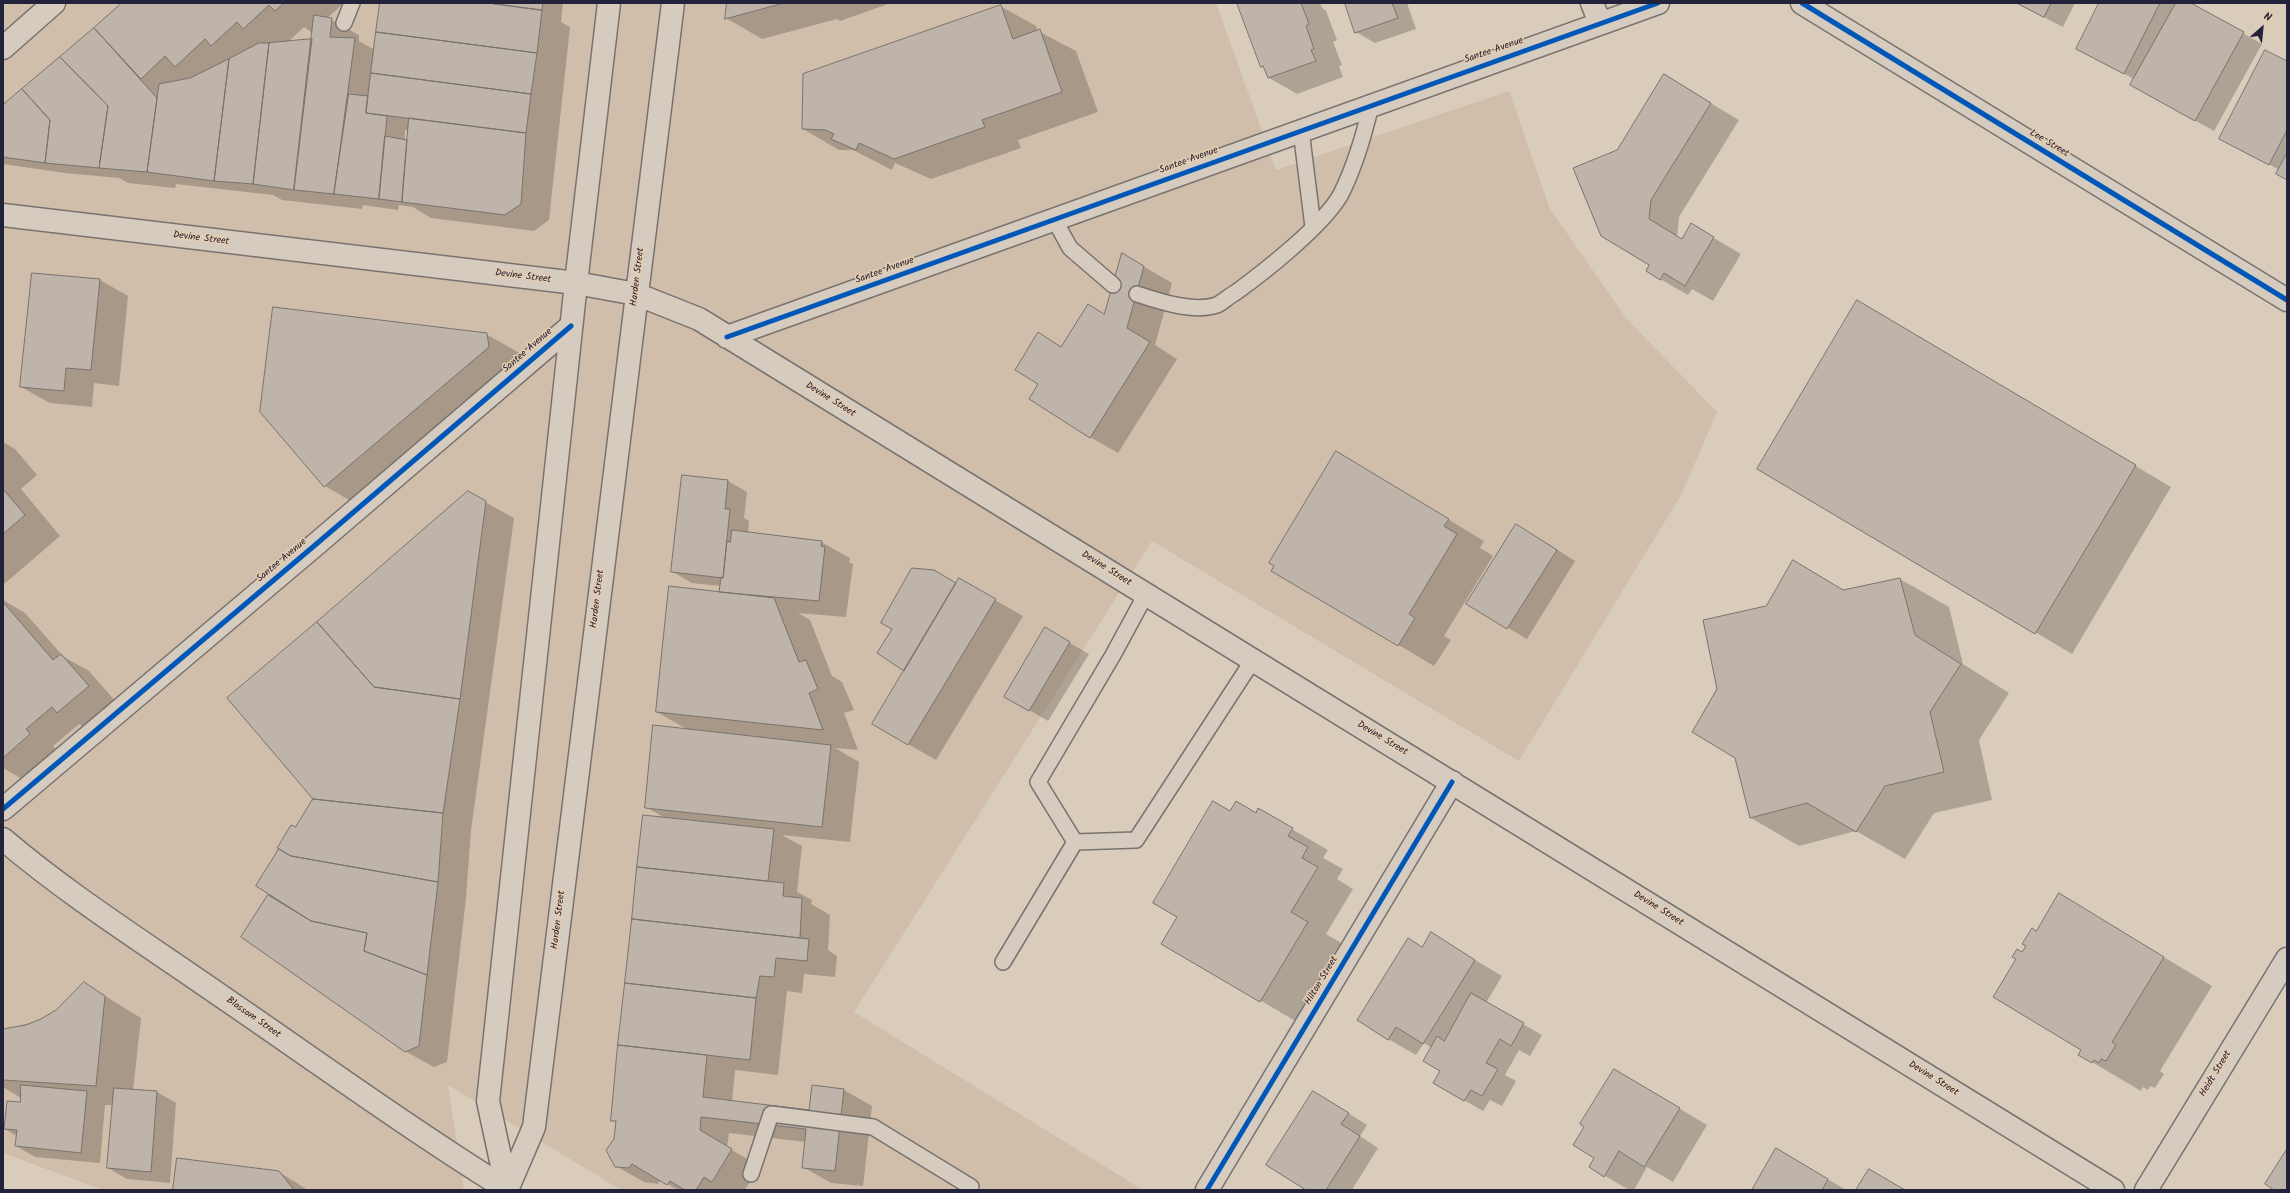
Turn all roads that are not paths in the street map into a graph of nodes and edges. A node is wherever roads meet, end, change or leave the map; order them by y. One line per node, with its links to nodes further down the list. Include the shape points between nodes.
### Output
1 (54, 3): 10 (main road)
2 (352, 3): 8 (lane)
3 (609, 3): 16 (main road)
4 (673, 3): 18 (main road, Harden Street)
5 (1592, 3): 9 (main road)
6 (1658, 3): 9 (main road, Santee Avenue)
7 (1802, 3): 20 (main road, Lee Street)
8 (344, 23)
9 (1600, 23): 11 (main road, Santee Avenue)
10 (3, 48)
11 (1371, 105): 12 (main road, Santee Avenue); 15 (lane, via 1362,142 1340,194)
12 (1301, 130): 14 (main road, Santee Avenue); 15 (lane)
13 (3, 215): 16 (main road, Devine Street)
14 (1054, 219): 17 (lane, via 1070,248); 22 (main road, Santee Avenue)
15 (1314, 227): 19 (lane, via 1256,278 1217,305 1173,304)
16 (576, 283): 18 (main road, Devine Street); 21 (main road)
17 (1113, 284)
18 (636, 294): 22 (main road, Devine Street, via 699,319); 33 (main road, Harden Street, via 534,1127)
19 (1137, 294)
20 (2287, 300)
21 (571, 326): 26 (main road, Santee Avenue); 33 (main road, via 488,1101)
22 (727, 337): 23 (main road, Devine Street)
23 (1146, 594): 24 (main road, Devine Street); 28 (lane, via 1038,782)
24 (1253, 660): 25 (main road, Devine Street); 28 (lane, via 1136,840)
25 (1452, 782): 34 (main road, Hilton Street); 35 (main road, Devine Street)
26 (3, 809)
27 (3, 839): 33 (main road, Blossom Street, via 64,887 449,1153)
28 (1075, 842): 30 (lane)
29 (2287, 959): 36 (main road, Heidt Street)
30 (1004, 962)
31 (751, 1174): 32 (lane, via 771,1114 873,1126)
32 (971, 1187)
33 (507, 1190)
34 (1206, 1190)
35 (2113, 1190)
36 (2146, 1190)

